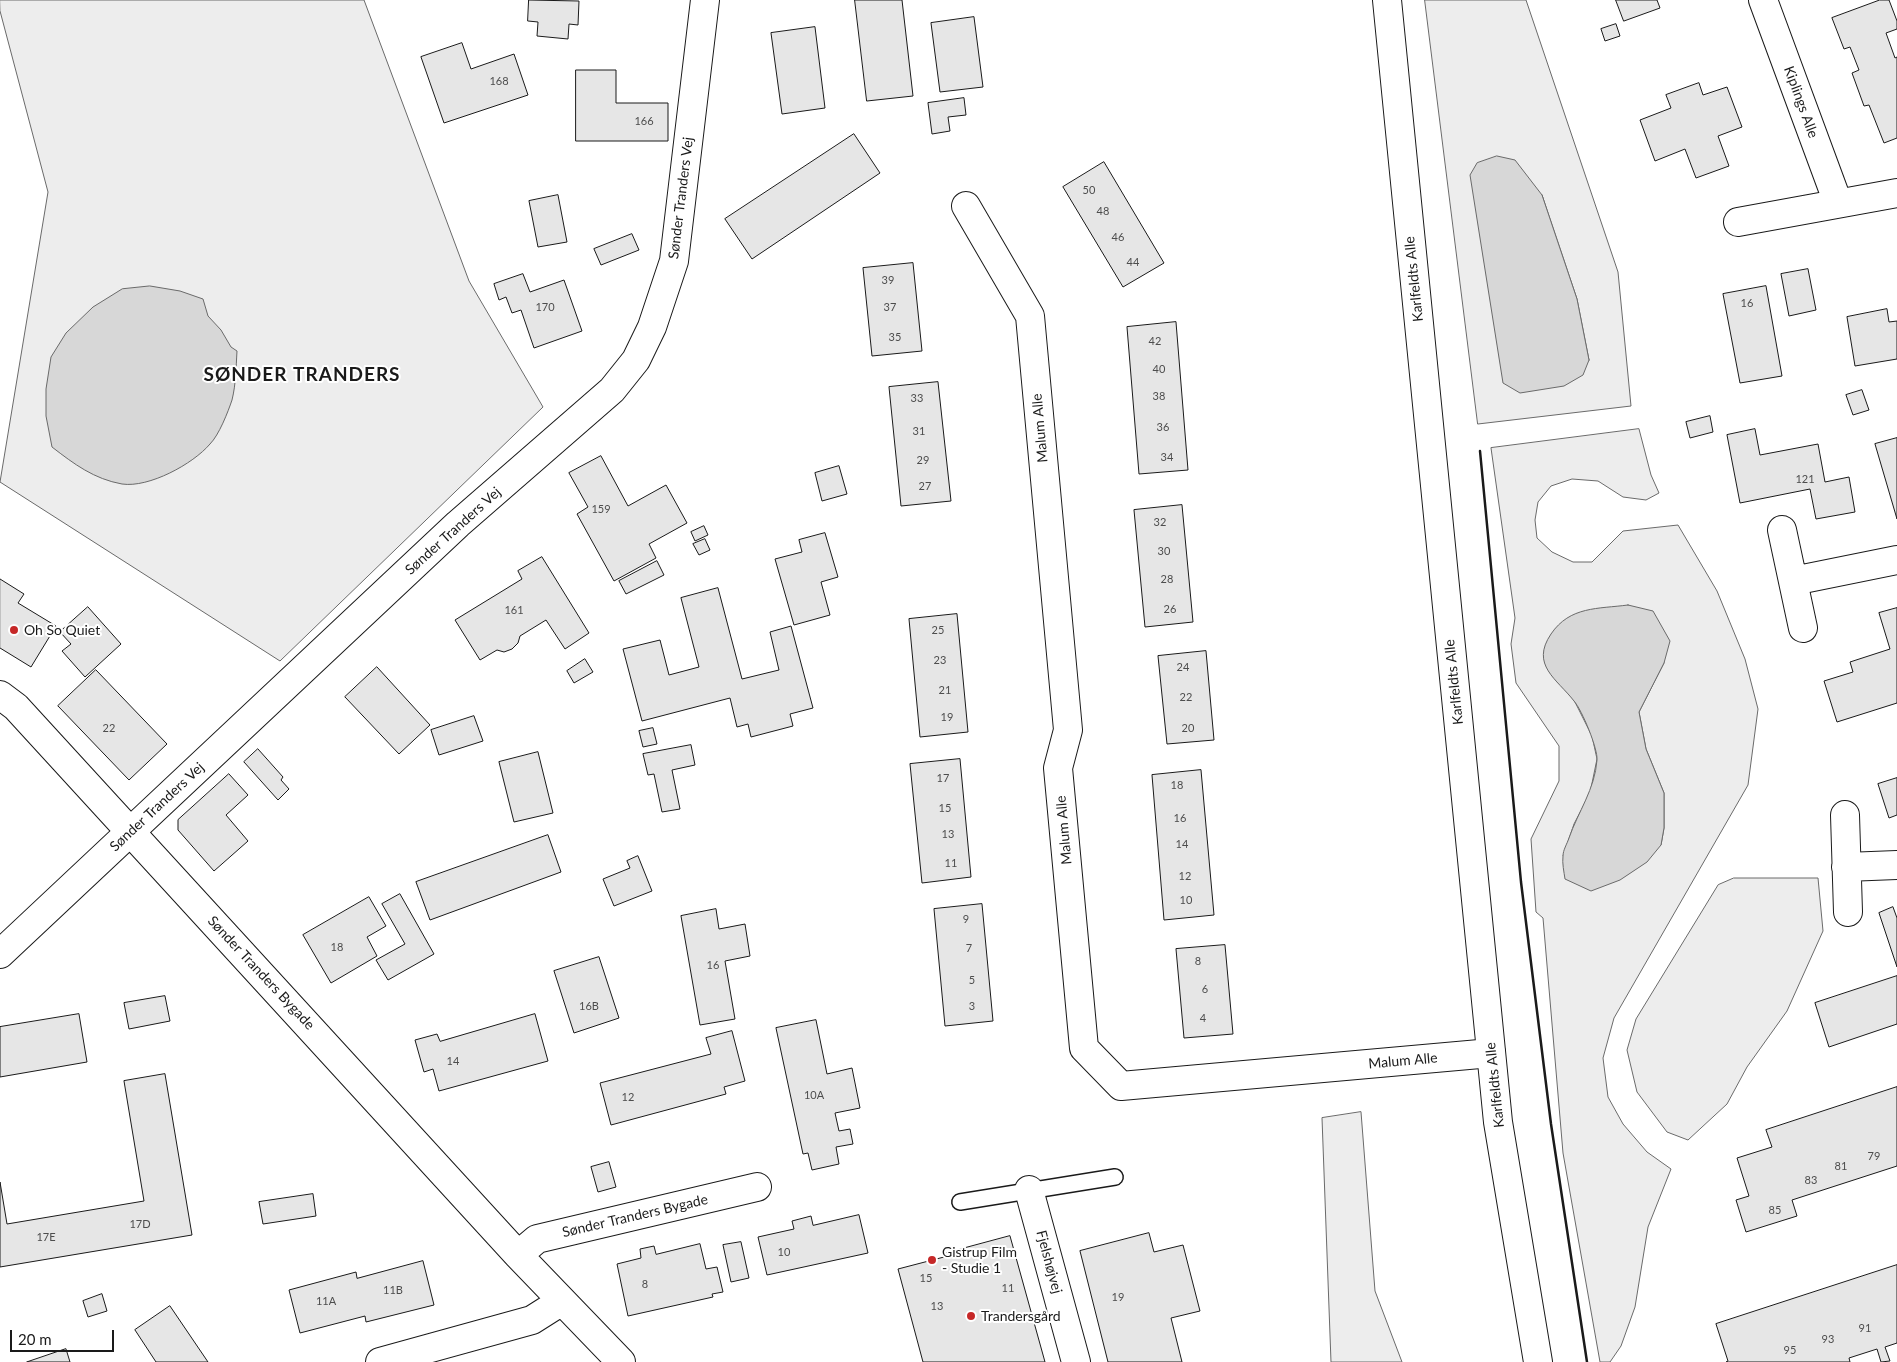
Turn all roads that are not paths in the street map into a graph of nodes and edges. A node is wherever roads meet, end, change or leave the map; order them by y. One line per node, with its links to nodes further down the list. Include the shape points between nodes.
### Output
1 (705, 0): 14 (street, Sønder Tranders Vej, via 674,260 652,327 636,360 612,390 458,524)
2 (1386, 0): 19 (street, Karlfeldts Alle)
3 (1763, 0): 5 (street, Kiplings Alle)
4 (1897, 193): 5 (street)
5 (1838, 203): 7 (street)
6 (966, 206): 19 (street, Malum Alle, via 1030,316 1068,730 1058,768 1084,1048 1122,1086)
7 (1738, 222)
8 (1782, 530): 10 (street)
9 (1897, 560): 10 (street)
10 (1793, 581): 11 (street)
11 (1803, 628)
12 (0, 695): 14 (street, Sønder Tranders Bygade, via 16,707)
13 (1845, 814): 16 (street)
14 (131, 832): 18 (street, Sønder Tranders Vej); 24 (street, Sønder Tranders Bygade)
15 (1897, 866): 16 (street)
16 (1846, 867): 17 (street)
17 (1848, 912)
18 (0, 954)
19 (1491, 1053): 29 (street, Karlfeldts Alle, via 1498,1122)
20 (1114, 1177): 22 (lane)
21 (757, 1187): 24 (street, Sønder Tranders Bygade, via 537,1239)
22 (1029, 1190): 23 (lane); 28 (street, Fjelshøjvej)
23 (960, 1202)
24 (518, 1255): 25 (street, Sønder Tranders Bygade)
25 (562, 1301): 26 (street, via 532,1320); 27 (street, Sønder Tranders Bygade)
26 (380, 1362)
27 (621, 1362)
28 (1076, 1362)
29 (1538, 1362)

